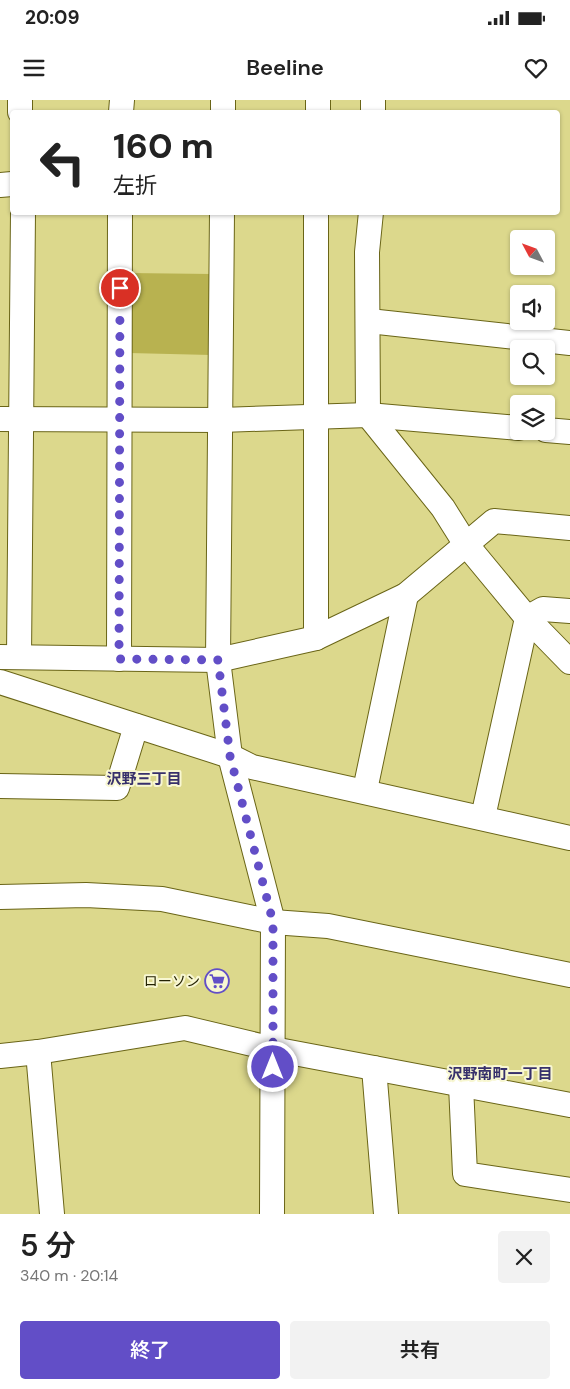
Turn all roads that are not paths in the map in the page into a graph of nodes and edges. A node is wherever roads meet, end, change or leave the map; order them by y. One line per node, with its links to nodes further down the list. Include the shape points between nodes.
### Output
1 (23, 215): 10 (street)
2 (120, 215): 12 (street)
3 (222, 215): 11 (street)
4 (316, 215): 9 (street)
5 (371, 215): 6 (street, via 367,252)
6 (369, 321): 7 (street); 8 (street)
7 (570, 343)
8 (368, 415): 9 (street); 13 (street); 17 (street, via 444,508)
9 (316, 417): 11 (street); 21 (street)
10 (11, 419): 12 (street); 22 (street)
11 (221, 420): 12 (street); 24 (street)
12 (120, 421): 23 (street)
13 (510, 427)
14 (555, 431): 15 (street)
15 (570, 432)
16 (570, 528): 17 (street, via 494,521)
17 (465, 543): 18 (street); 20 (street)
18 (406, 595): 21 (street); 30 (street)
19 (570, 611): 20 (street, via 543,609)
20 (527, 618): 25 (street); 31 (street)
21 (316, 638): 24 (street)
22 (10, 657): 23 (street)
23 (119, 659): 24 (street)
24 (218, 660): 28 (street)
25 (570, 662)
26 (0, 682): 27 (street)
27 (136, 726): 28 (street); 29 (street, via 117,788)
28 (230, 756): 30 (street, via 252,767); 34 (street)
29 (0, 786)
30 (365, 790): 31 (street)
31 (483, 817): 32 (street)
32 (570, 838)
33 (0, 897): 34 (street, via 86,895 162,899)
34 (273, 922): 35 (street, via 328,926); 36 (street)
35 (570, 974)
36 (273, 1049): 37 (street, via 186,1028); 39 (street); 44 (street)
37 (38, 1052): 38 (street); 43 (street)
38 (0, 1056)
39 (374, 1068): 40 (street); 45 (street)
40 (461, 1085): 41 (street); 42 (street, via 465,1174)
41 (570, 1106)
42 (570, 1190)
43 (52, 1214)
44 (272, 1214)
45 (386, 1214)

